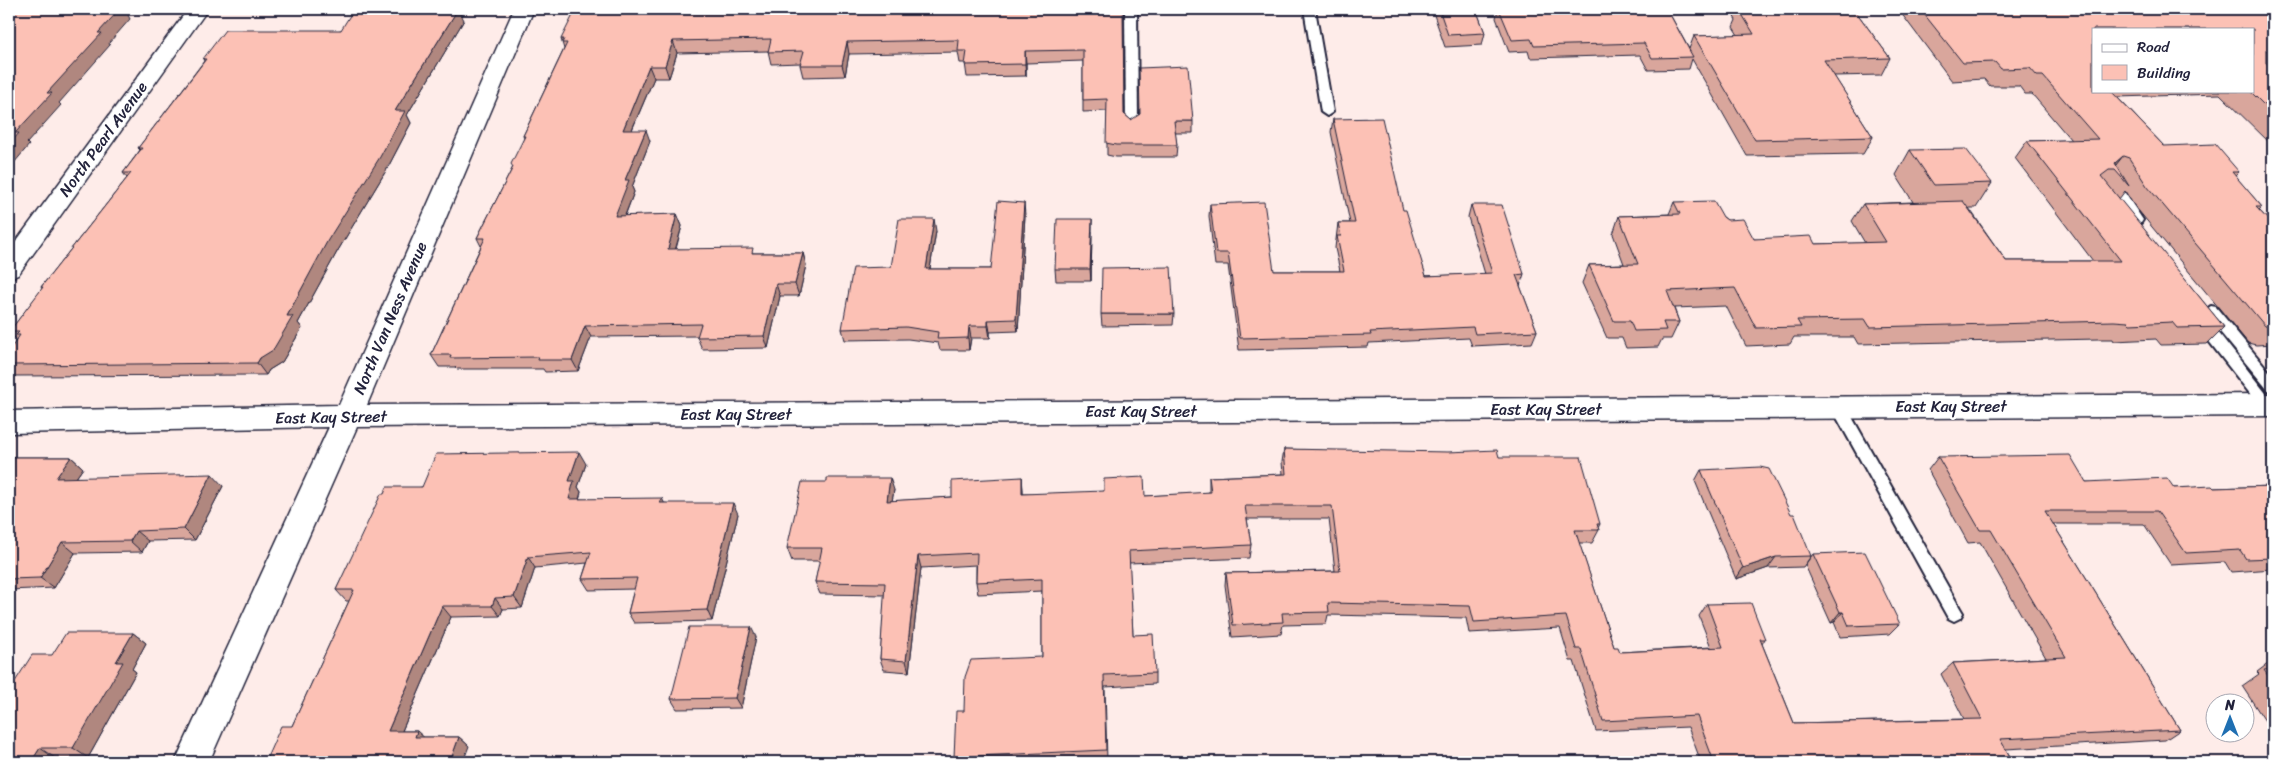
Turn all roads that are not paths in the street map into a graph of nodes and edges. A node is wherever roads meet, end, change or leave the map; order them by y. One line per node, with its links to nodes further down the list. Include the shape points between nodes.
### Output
1 (198, 9): 9 (street, North Pearl Avenue)
2 (524, 9): 13 (street, North Van Ness Avenue)
3 (1132, 9): 6 (lane)
4 (1309, 9): 5 (lane)
5 (1327, 112)
6 (1132, 126)
7 (2109, 180): 8 (lane)
8 (2145, 231)
9 (9, 269)
10 (2196, 304): 11 (lane)
11 (2271, 399): 12 (street, East Kay Street)
12 (1839, 407): 13 (street, East Kay Street); 15 (lane)
13 (348, 416): 14 (street, East Kay Street); 16 (street, North Van Ness Avenue)
14 (9, 422)
15 (1954, 613)
16 (192, 762)

